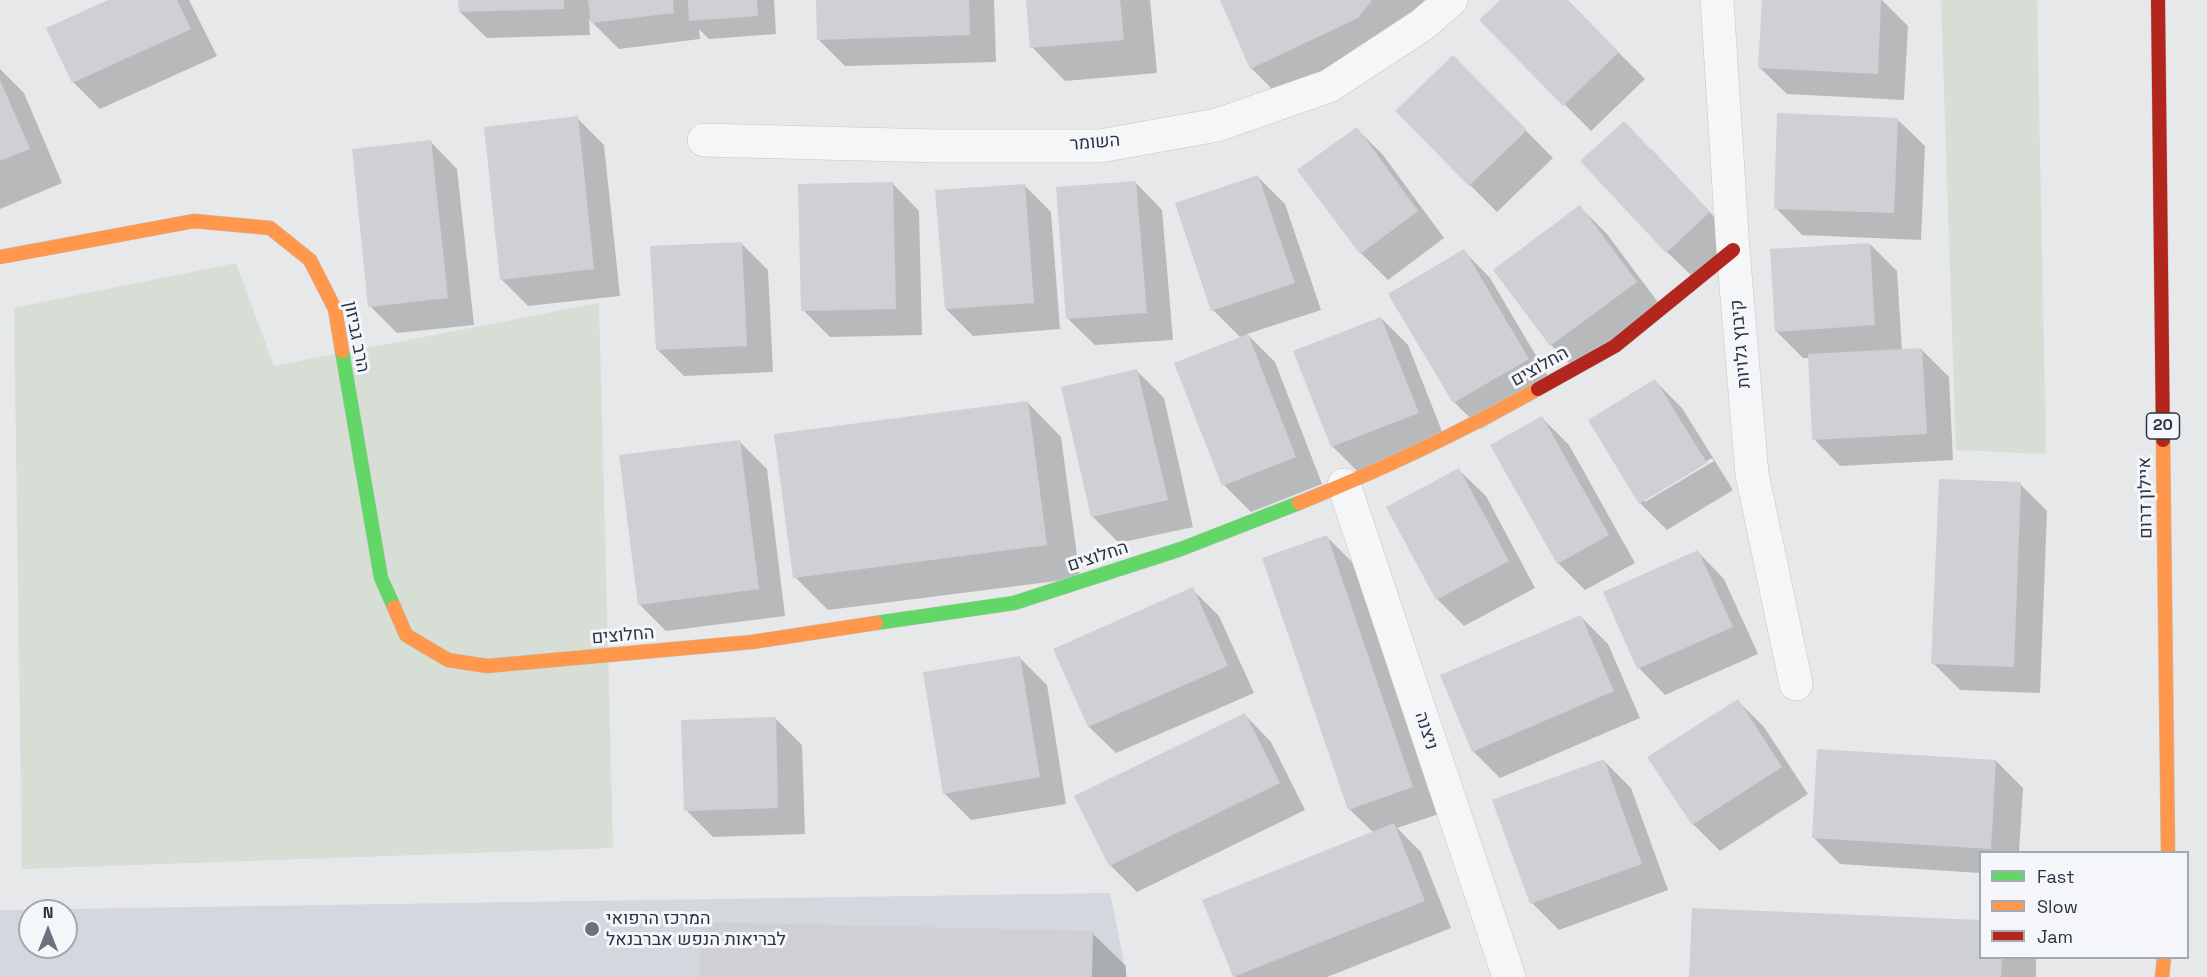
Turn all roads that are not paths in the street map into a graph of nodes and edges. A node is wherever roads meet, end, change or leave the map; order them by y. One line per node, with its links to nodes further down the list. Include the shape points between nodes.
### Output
1 (1450, 0): 4 (street, השומר, via 1422,25 1329,86 1217,125 1100,146)
2 (1716, 0): 5 (street, קיבוץ גלויות)
3 (2158, 0): 10 (main road, איילון דרום / 20)
4 (704, 140)
5 (1733, 250): 7 (main road, החלוצים, via 1615,346 1484,419); 9 (street, קיבוץ גלויות, via 1752,474)
6 (0, 257): 8 (main road, הרב גביזון, via 194,221 270,228 310,260 335,309 381,578)
7 (1344, 485): 8 (main road, החלוצים, via 1181,549 1014,603 752,642 487,666 448,660); 13 (street, ניצנה)
8 (406, 635)
9 (1796, 684)
10 (2168, 851)
11 (2164, 959): 14 (main road)
12 (2172, 959): 15 (main road)
13 (1509, 977)
14 (2162, 977)
15 (2173, 977)

